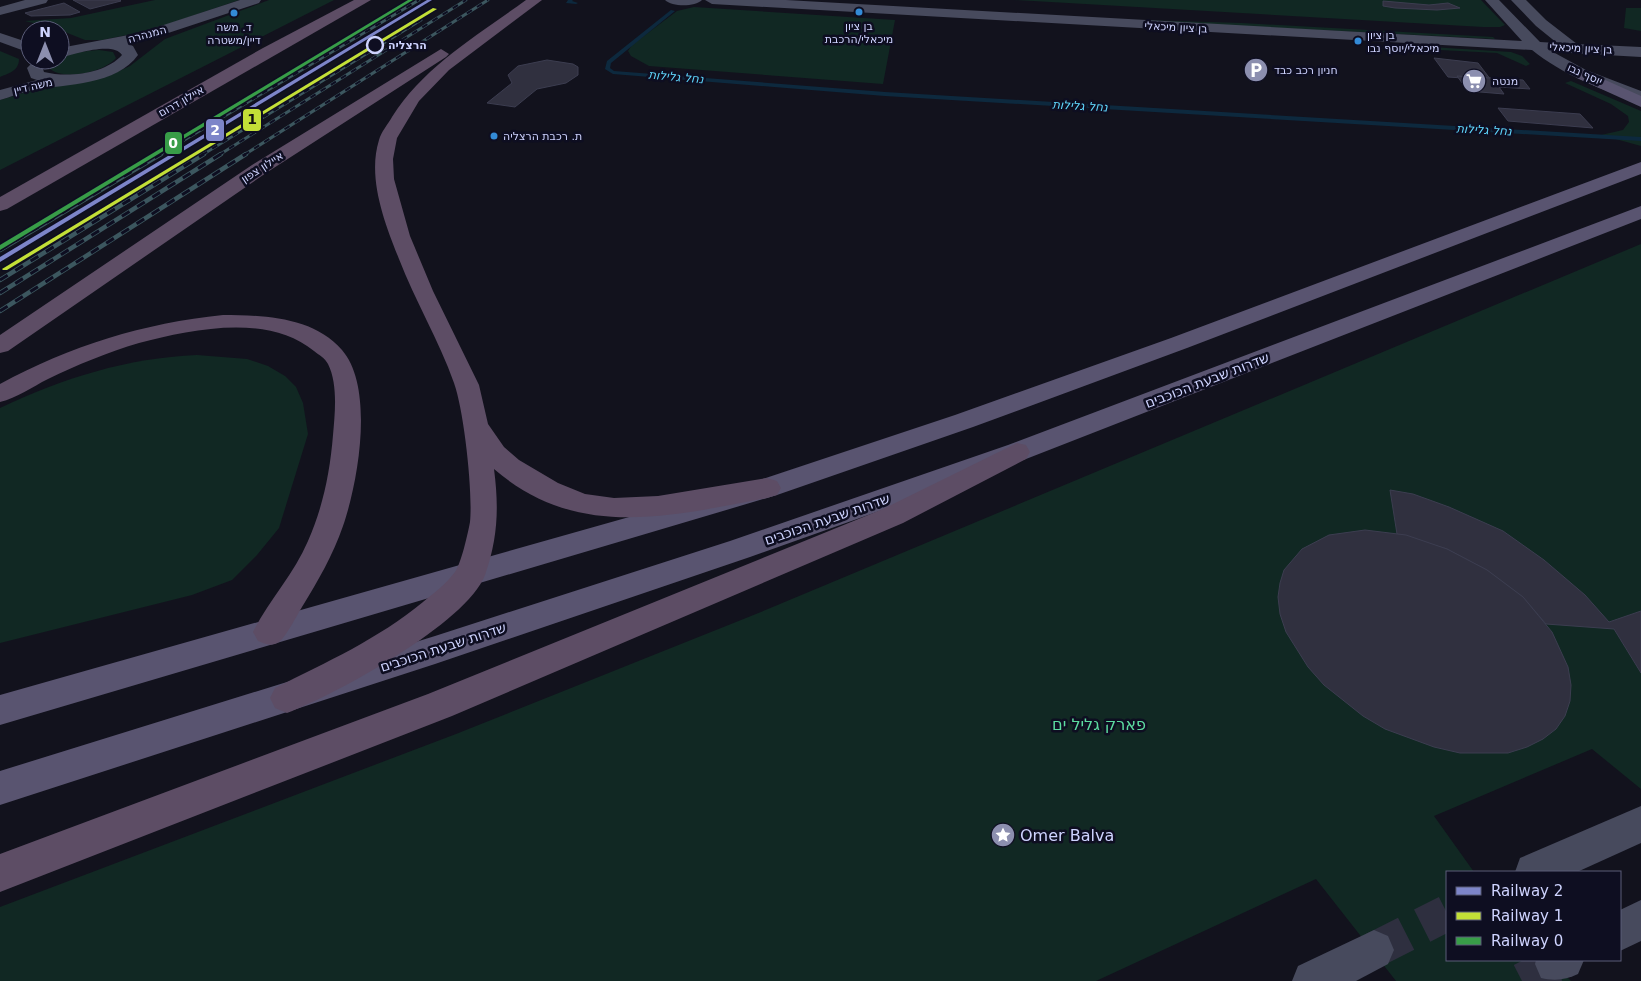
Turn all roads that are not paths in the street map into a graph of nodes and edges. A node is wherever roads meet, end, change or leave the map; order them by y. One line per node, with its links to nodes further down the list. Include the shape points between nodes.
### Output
1 (254, 0): 13 (street, המנהרה)
2 (364, 0): 39 (highway, איילון דרום)
3 (534, 0): 41 (highway, איילון צפון, via 259,168); 43 (highway, via 442,68 412,98 388,138 384,159 389,199 400,236 467,385)
4 (672, 0): 5 (street)
5 (695, 0)
6 (712, 0): 18 (street, בן ציון מיכאלי)
7 (862, 0): 18 (street, בן ציון מיכאלי)
8 (1492, 0): 18 (street, יוסף נבו)
9 (1518, 0): 16 (street, יוסף נבו)
10 (37, 1): 11 (street); 12 (street)
11 (0, 11)
12 (0, 15)
13 (194, 21): 22 (street, המנהרה, via 142,37); 27 (street, המנהרה, via 145,45)
14 (0, 22): 15 (street)
15 (20, 29)
16 (1558, 36): 18 (street, בן ציון מיכאלי); 19 (street, בן ציון מיכאלי); 23 (street, יוסף נבו)
17 (0, 37): 20 (street)
18 (1530, 40): 23 (street, בן ציון מיכאלי); 31 (street, יוסף נבו)
19 (1641, 41)
20 (20, 44)
21 (70, 44): 22 (street)
22 (94, 46): 24 (street); 27 (street, via 123,47 130,52)
23 (1571, 47): 25 (street, בן ציון מיכאלי); 33 (street, יוסף נבו, via 1608,69)
24 (70, 51)
25 (1641, 52)
26 (1641, 56): 28 (street, via 1622,60)
27 (128, 59): 32 (street, המנהרה, via 104,72)
28 (1622, 66)
29 (31, 70): 34 (street, משה דיין)
30 (38, 70): 32 (street, via 37,75 44,78)
31 (1583, 75): 36 (street, יוסף נבו); 37 (main road)
32 (66, 79): 35 (street, משה דיין)
33 (1641, 83)
34 (0, 85)
35 (0, 95)
36 (1641, 97)
37 (1641, 102)
38 (1641, 168): 45 (main road, via 1179,343)
39 (0, 205)
40 (1641, 212): 44 (main road, שדרות שבעת הכוכבים)
41 (0, 346)
42 (0, 394): 47 (highway, via 80,356 138,337 176,329 208,324 262,323 295,329 321,342 342,368 347,394 345,460 330,523)
43 (475, 422): 45 (highway, via 493,454 506,464 545,489 591,506 676,504); 46 (highway, via 484,514)
44 (1017, 452): 48 (main road, שדרות שבעת הכוכבים, via 730,552); 53 (highway, via 893,516 440,705)
45 (767, 488): 46 (main road)
46 (470, 575): 47 (main road); 48 (highway, via 455,593 410,631 372,655)
47 (270, 632): 49 (main road)
48 (287, 698): 50 (main road, שדרות שבעת הכוכבים)
49 (0, 710)
50 (0, 788)
51 (1641, 824): 52 (street)
52 (1536, 871)
53 (0, 873)
54 (1641, 920): 55 (street)
55 (1621, 930)
56 (1374, 950): 57 (street)
57 (1312, 981)

